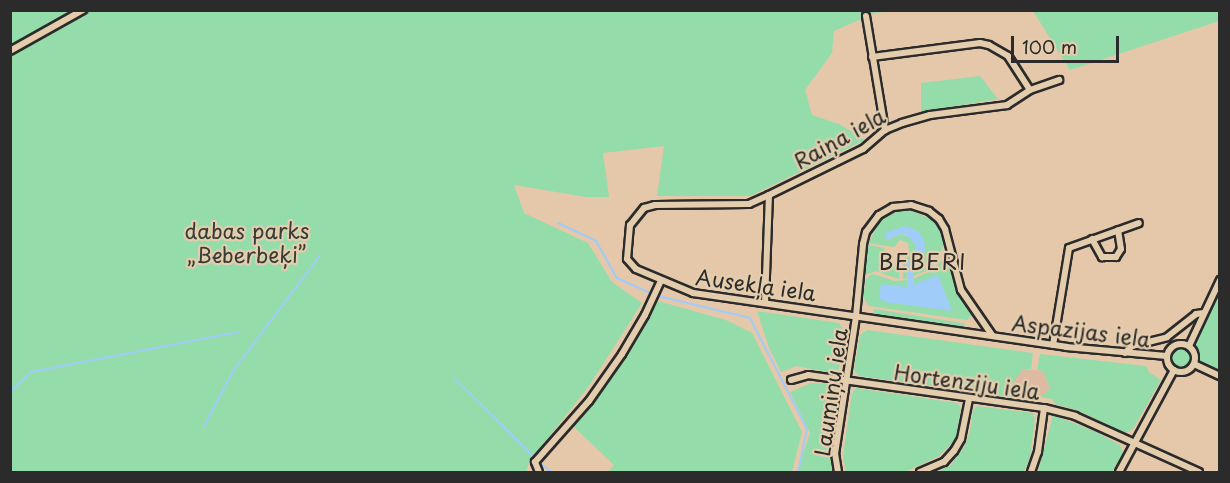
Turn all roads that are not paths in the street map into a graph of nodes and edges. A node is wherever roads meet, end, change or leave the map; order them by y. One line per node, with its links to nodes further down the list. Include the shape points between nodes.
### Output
1 (83, 10): 3 (street)
2 (866, 16): 4 (street)
3 (10, 51)
4 (872, 57): 6 (street, via 980,43 1008,56); 7 (street)
5 (1059, 80): 6 (street, Raiņa iela)
6 (1030, 90): 7 (street, Raiņa iela, via 1007,105 930,115)
7 (885, 130): 8 (street, Raiņa iela, via 863,149)
8 (769, 195): 13 (street, Ausekļa iela, via 749,204 644,208 630,225 627,259 636,269); 14 (street)
9 (1139, 223): 10 (street)
10 (1118, 230): 11 (street); 11 (street, via 1121,249 1116,257 1102,257)
11 (1092, 239): 18 (street, via 1069,248 1066,255)
12 (1220, 280): 15 (street)
13 (660, 281): 14 (street, Ausekļa iela, via 693,293); 30 (street, via 645,315 615,363 589,400 534,462)
14 (765, 303): 16 (street, Ausekļa iela)
15 (1204, 313): 19 (street); 20 (street, via 1196,314 1167,337 1132,346)
16 (856, 316): 17 (street, Aspazijas iela); 17 (street, Aspazijas iela, via 866,232 886,210 911,205 929,211 945,229 960,290); 26 (street, Laumiņu iela)
17 (992, 335): 18 (street, Aspazijas iela)
18 (1053, 345): 20 (street, Aspazijas iela)
19 (1189, 346): 21 (street, via 1173,346); 22 (street, via 1195,354)
20 (1125, 353): 21 (street, Aspazijas iela)
21 (1167, 356): 23 (street)
22 (1194, 364): 23 (street, via 1185,372); 24 (street)
23 (1174, 370): 29 (street)
24 (1220, 376)
25 (790, 380): 26 (street, Hortenziju iela, via 808,375)
26 (846, 380): 27 (street, Hortenziju iela); 31 (street, Laumiņu iela, via 835,454)
27 (969, 399): 28 (street, Hortenziju iela); 32 (street, via 962,439 944,462)
28 (1044, 408): 29 (street, Hortenziju iela, via 1075,416); 33 (street)
29 (1134, 443): 34 (street); 35 (street, Hortenziju iela)
30 (539, 472)
31 (838, 472)
32 (921, 472)
33 (1031, 472)
34 (1119, 472)
35 (1199, 472)

